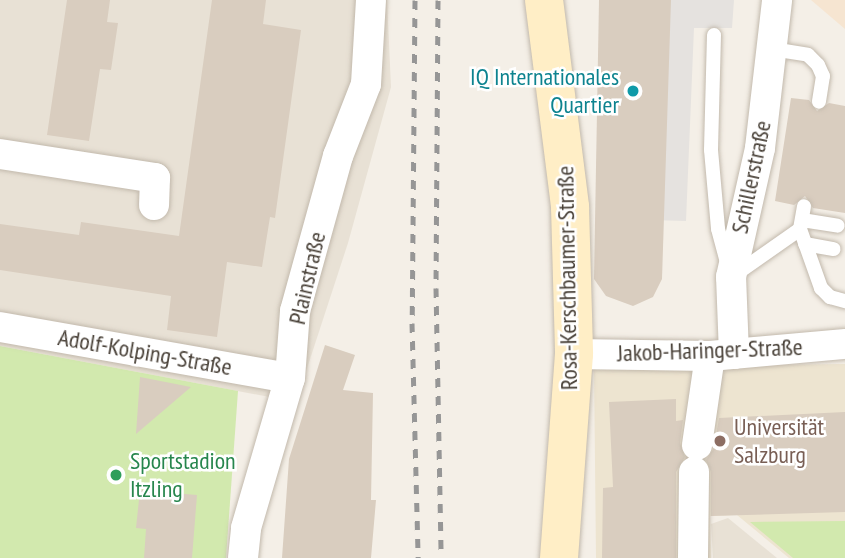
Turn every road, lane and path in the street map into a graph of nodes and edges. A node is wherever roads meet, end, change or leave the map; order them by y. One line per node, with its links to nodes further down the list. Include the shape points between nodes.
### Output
1 (371, 0): 19 (street, Plainstraße, via 366,84 338,156 295,311)
2 (544, 0): 17 (main road, Rosa-Kerschbaumer-Straße, via 570,207)
3 (778, 0): 5 (street, Schillerstraße)
4 (714, 35): 13 (lane, via 711,150 718,229)
5 (772, 49): 6 (lane, via 808,55 818,65 823,76); 13 (street, Schillerstraße, via 760,148)
6 (819, 102)
7 (0, 154): 8 (street, via 155,178)
8 (154, 205)
9 (802, 218): 10 (lane); 11 (lane); 13 (lane)
10 (838, 226)
11 (805, 244): 12 (lane); 14 (lane, via 821,288 830,297)
12 (834, 249)
13 (731, 277): 18 (street, Schillerstraße)
14 (845, 301)
15 (0, 327): 19 (street, Adolf-Kolping-Straße)
16 (845, 344): 18 (street, Jakob-Haringer-Straße)
17 (574, 354): 18 (street, Jakob-Haringer-Straße); 21 (main road, Rosa-Kerschbaumer-Straße)
18 (722, 355): 22 (street, Schillerstraße, via 695,459)
19 (290, 378): 20 (street, Plainstraße, via 246,528)
20 (243, 558)
21 (559, 558)
22 (693, 558)

